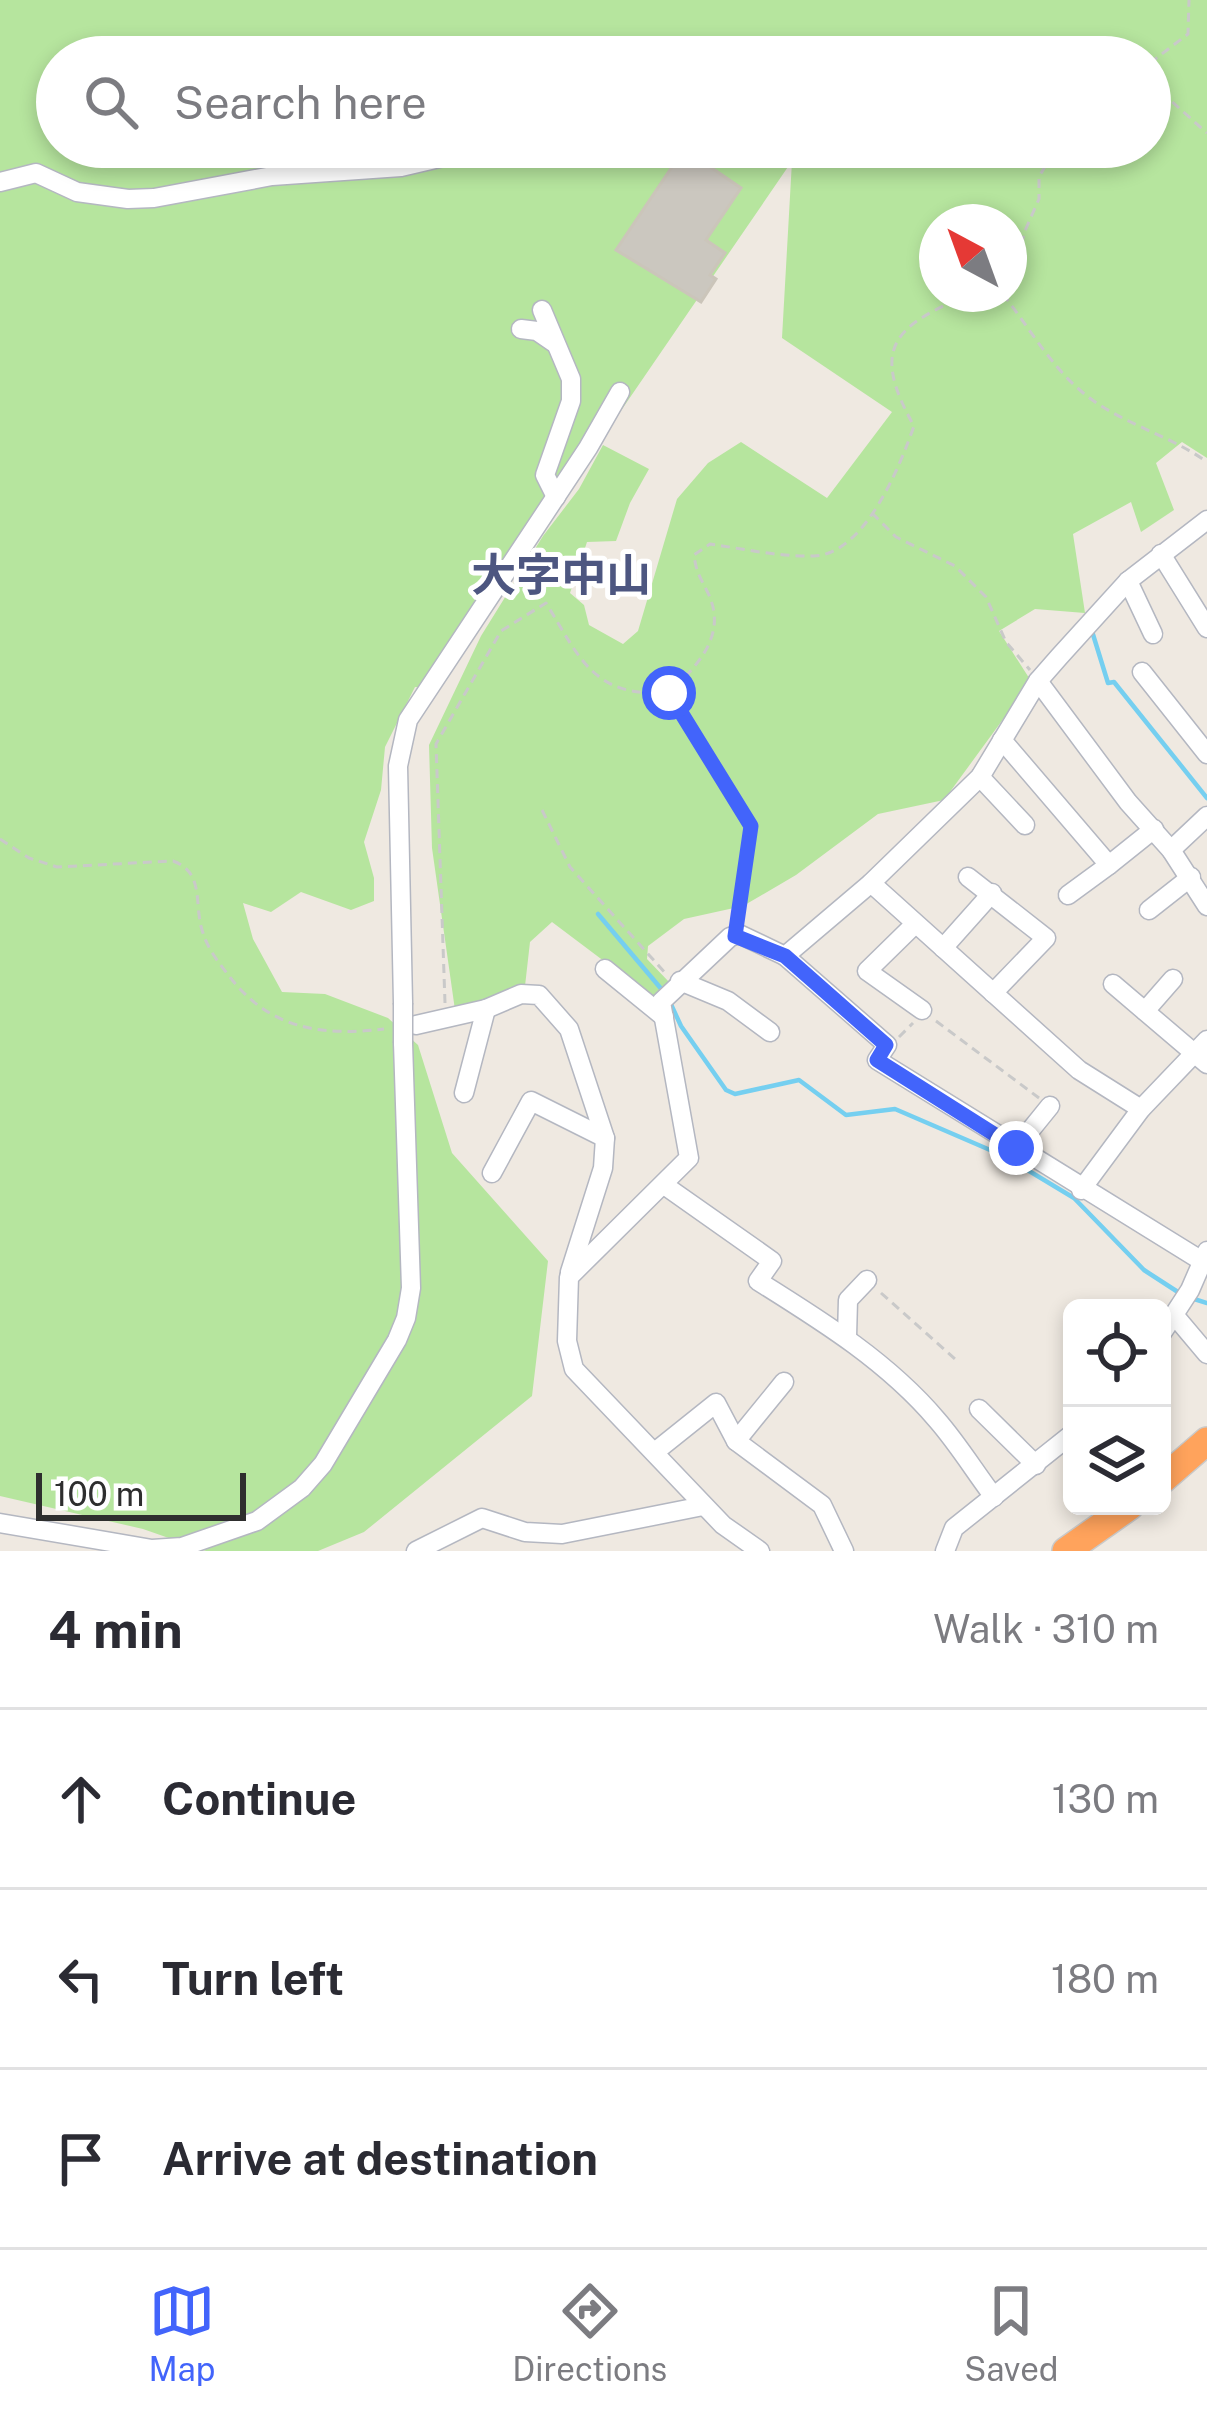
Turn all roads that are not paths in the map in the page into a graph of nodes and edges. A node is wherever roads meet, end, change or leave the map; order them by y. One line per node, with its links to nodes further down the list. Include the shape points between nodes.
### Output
1 (387, 168): 2 (street, via 272,176 154,198 77,192 36,173)
2 (0, 182)
3 (542, 310): 5 (street)
4 (521, 329): 5 (street)
5 (553, 342): 7 (street, via 571,379 545,475)
6 (620, 392): 7 (street)
7 (556, 497): 71 (street, bridge, via 422,696 400,744 406,1318 323,1464 257,1521 152,1549)
8 (1207, 520): 9 (street)
9 (1161, 554): 10 (street); 11 (street)
10 (1128, 581): 12 (street); 14 (street)
11 (1207, 628)
12 (1153, 634)
13 (1142, 672): 16 (street)
14 (1038, 681): 15 (street); 20 (street)
15 (1002, 740): 17 (street); 22 (street)
16 (1207, 754)
17 (980, 777): 19 (street); 25 (street)
18 (1207, 816): 21 (street)
19 (1025, 825)
20 (1154, 829): 21 (street); 22 (street)
21 (1171, 850): 24 (street)
22 (1109, 865): 27 (street)
23 (968, 877): 26 (street)
24 (1191, 877): 28 (street); 29 (street)
25 (872, 883): 30 (street); 32 (street)
26 (992, 893): 31 (street); 37 (street, via 1046,938)
27 (1068, 895)
28 (1207, 906)
29 (1148, 910)
30 (915, 924): 31 (street); 39 (street, via 867,971)
31 (943, 948): 37 (street)
32 (785, 956): 35 (street, via 735,936); 49 (street, via 886,1045 877,1060)
33 (605, 969): 41 (street)
34 (1173, 979): 40 (street)
35 (679, 982): 41 (street, via 661,1002); 43 (street, via 740,1008)
36 (1113, 984): 40 (street)
37 (993, 993): 47 (street, via 1079,1070)
38 (486, 1009): 42 (street); 45 (street); 48 (street, via 539,995 569,1029)
39 (922, 1010)
40 (1145, 1011): 44 (street)
41 (664, 1016): 51 (street, via 689,1158)
42 (416, 1025)
43 (770, 1032)
44 (1203, 1053): 47 (street)
45 (464, 1093)
46 (1050, 1106): 49 (street)
47 (1141, 1109): 52 (street)
48 (605, 1138): 50 (street, via 531,1102); 54 (street)
49 (1016, 1148): 52 (street)
50 (491, 1173)
51 (664, 1184): 54 (street); 58 (street, via 772,1261 758,1281)
52 (1081, 1190): 53 (street)
53 (1204, 1256): 56 (street)
54 (569, 1276): 65 (street, via 574,1369)
55 (867, 1280): 58 (street, via 848,1300)
56 (1175, 1316): 57 (street); 59 (street)
57 (1171, 1321)
58 (847, 1337): 68 (street, via 936,1418)
59 (1207, 1354)
60 (784, 1382): 62 (street)
61 (979, 1408): 66 (street)
62 (736, 1441): 65 (street, via 716,1403); 74 (street, via 822,1505)
63 (1207, 1441): 67 (highway)
64 (1063, 1442): 66 (street)
65 (656, 1451): 69 (street)
66 (1036, 1466): 68 (street)
67 (1171, 1472)
68 (994, 1497): 75 (street, via 954,1528)
69 (704, 1506): 72 (street, via 562,1534 482,1518); 73 (street)
70 (1117, 1515): 76 (highway)
71 (0, 1523)
72 (416, 1551)
73 (760, 1551)
74 (844, 1551)
75 (945, 1551)
76 (1066, 1551)

